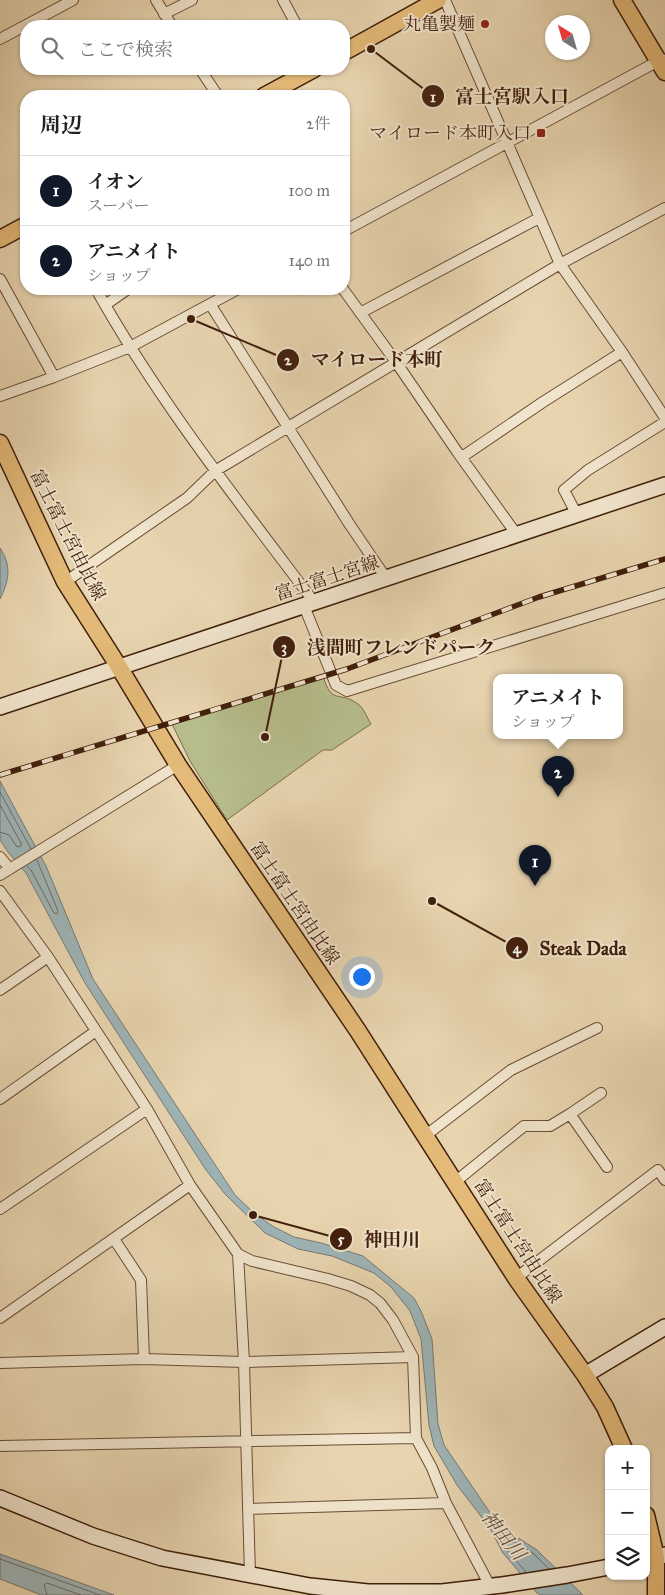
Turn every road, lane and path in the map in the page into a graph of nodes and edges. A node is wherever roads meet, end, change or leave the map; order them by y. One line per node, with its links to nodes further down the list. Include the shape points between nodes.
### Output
1 (73, 0): 8 (street)
2 (156, 0): 9 (street)
3 (192, 0): 9 (street)
4 (283, 0): 12 (street)
5 (438, 0): 15 (main road)
6 (445, 0): 21 (street)
7 (622, 0): 16 (main road)
8 (62, 3): 10 (street)
9 (164, 14): 11 (street)
10 (34, 20)
11 (168, 20)
12 (294, 20)
13 (20, 28): 14 (street)
14 (0, 40)
15 (350, 49)
16 (663, 63): 21 (street)
17 (204, 75): 19 (street)
18 (303, 75): 20 (main road)
19 (214, 90)
20 (275, 90)
21 (507, 143): 23 (street); 25 (street)
22 (665, 208): 27 (street)
23 (539, 218): 27 (street); 35 (street)
24 (20, 228): 26 (main road)
25 (350, 228)
26 (1, 237)
27 (560, 264): 37 (street); 38 (street)
28 (0, 280): 39 (street)
29 (99, 295): 34 (street)
30 (119, 295): 34 (street)
31 (227, 295): 33 (street)
32 (347, 295): 35 (street)
33 (210, 304): 36 (street); 43 (street)
34 (105, 305): 36 (street)
35 (360, 313): 38 (street)
36 (130, 347): 39 (street); 46 (street)
37 (622, 352): 41 (street); 45 (street)
38 (396, 362): 43 (street); 45 (street)
39 (54, 377): 40 (street)
40 (0, 396)
41 (665, 418)
42 (665, 422): 48 (street, via 588,470 564,490)
43 (288, 427): 46 (street); 50 (street)
44 (0, 443): 51 (main road, 富士富士宮由比線)
45 (462, 457): 49 (street)
46 (215, 471): 51 (street, via 187,498); 53 (street)
47 (665, 485): 48 (street, 富士富士宮線)
48 (577, 515): 49 (street, 富士富士宮線)
49 (517, 534): 50 (street, 富士富士宮線)
50 (386, 578): 53 (street, 富士富士宮線)
51 (65, 582): 54 (main road, 富士富士宮由比線)
52 (665, 593): 53 (street, via 347,691 336,685)
53 (309, 604): 54 (street, 富士富士宮線)
54 (119, 667): 55 (street, 富士富士宮線); 56 (main road, 富士富士宮由比線)
55 (0, 707)
56 (178, 765): 58 (street); 69 (main road, 富士富士宮由比線)
57 (0, 857): 58 (street)
58 (14, 867): 59 (street)
59 (0, 875)
60 (0, 891): 61 (street)
61 (48, 957): 62 (street); 64 (street)
62 (0, 990)
63 (597, 1028): 69 (street, via 511,1070)
64 (96, 1031): 66 (street); 67 (street)
65 (601, 1093): 68 (street)
66 (0, 1098)
67 (147, 1109): 73 (street); 74 (street)
68 (570, 1114): 70 (street); 72 (street, via 550,1126 524,1126)
69 (426, 1136): 72 (main road, 富士富士宮由比線)
70 (607, 1167)
71 (665, 1180): 77 (street, via 658,1170)
72 (455, 1182): 77 (main road, 富士富士宮由比線)
73 (190, 1185): 75 (street); 76 (street)
74 (0, 1209)
75 (114, 1239): 78 (street); 81 (street, via 141,1280)
76 (238, 1254): 80 (street, via 252,1261 344,1284 370,1295 393,1320); 82 (street)
77 (516, 1278): 84 (main road, 富士富士宮由比線)
78 (0, 1318)
79 (665, 1327): 84 (street)
80 (413, 1357): 82 (street); 85 (street)
81 (144, 1359): 82 (street); 83 (street)
82 (244, 1362): 86 (street)
83 (0, 1363)
84 (585, 1375): 87 (main road, 富士富士宮由比線, via 605,1407)
85 (416, 1438): 86 (street); 90 (street)
86 (246, 1442): 88 (street); 91 (street)
87 (622, 1445)
88 (0, 1446)
89 (0, 1498): 95 (street, via 93,1536 162,1558)
90 (446, 1502): 91 (street); 96 (street)
91 (248, 1509): 95 (street)
92 (650, 1532): 93 (main road)
93 (656, 1557): 97 (main road)
94 (605, 1567): 96 (street)
95 (250, 1575): 96 (street, via 368,1592 442,1592)
96 (496, 1586)
97 (659, 1594)

